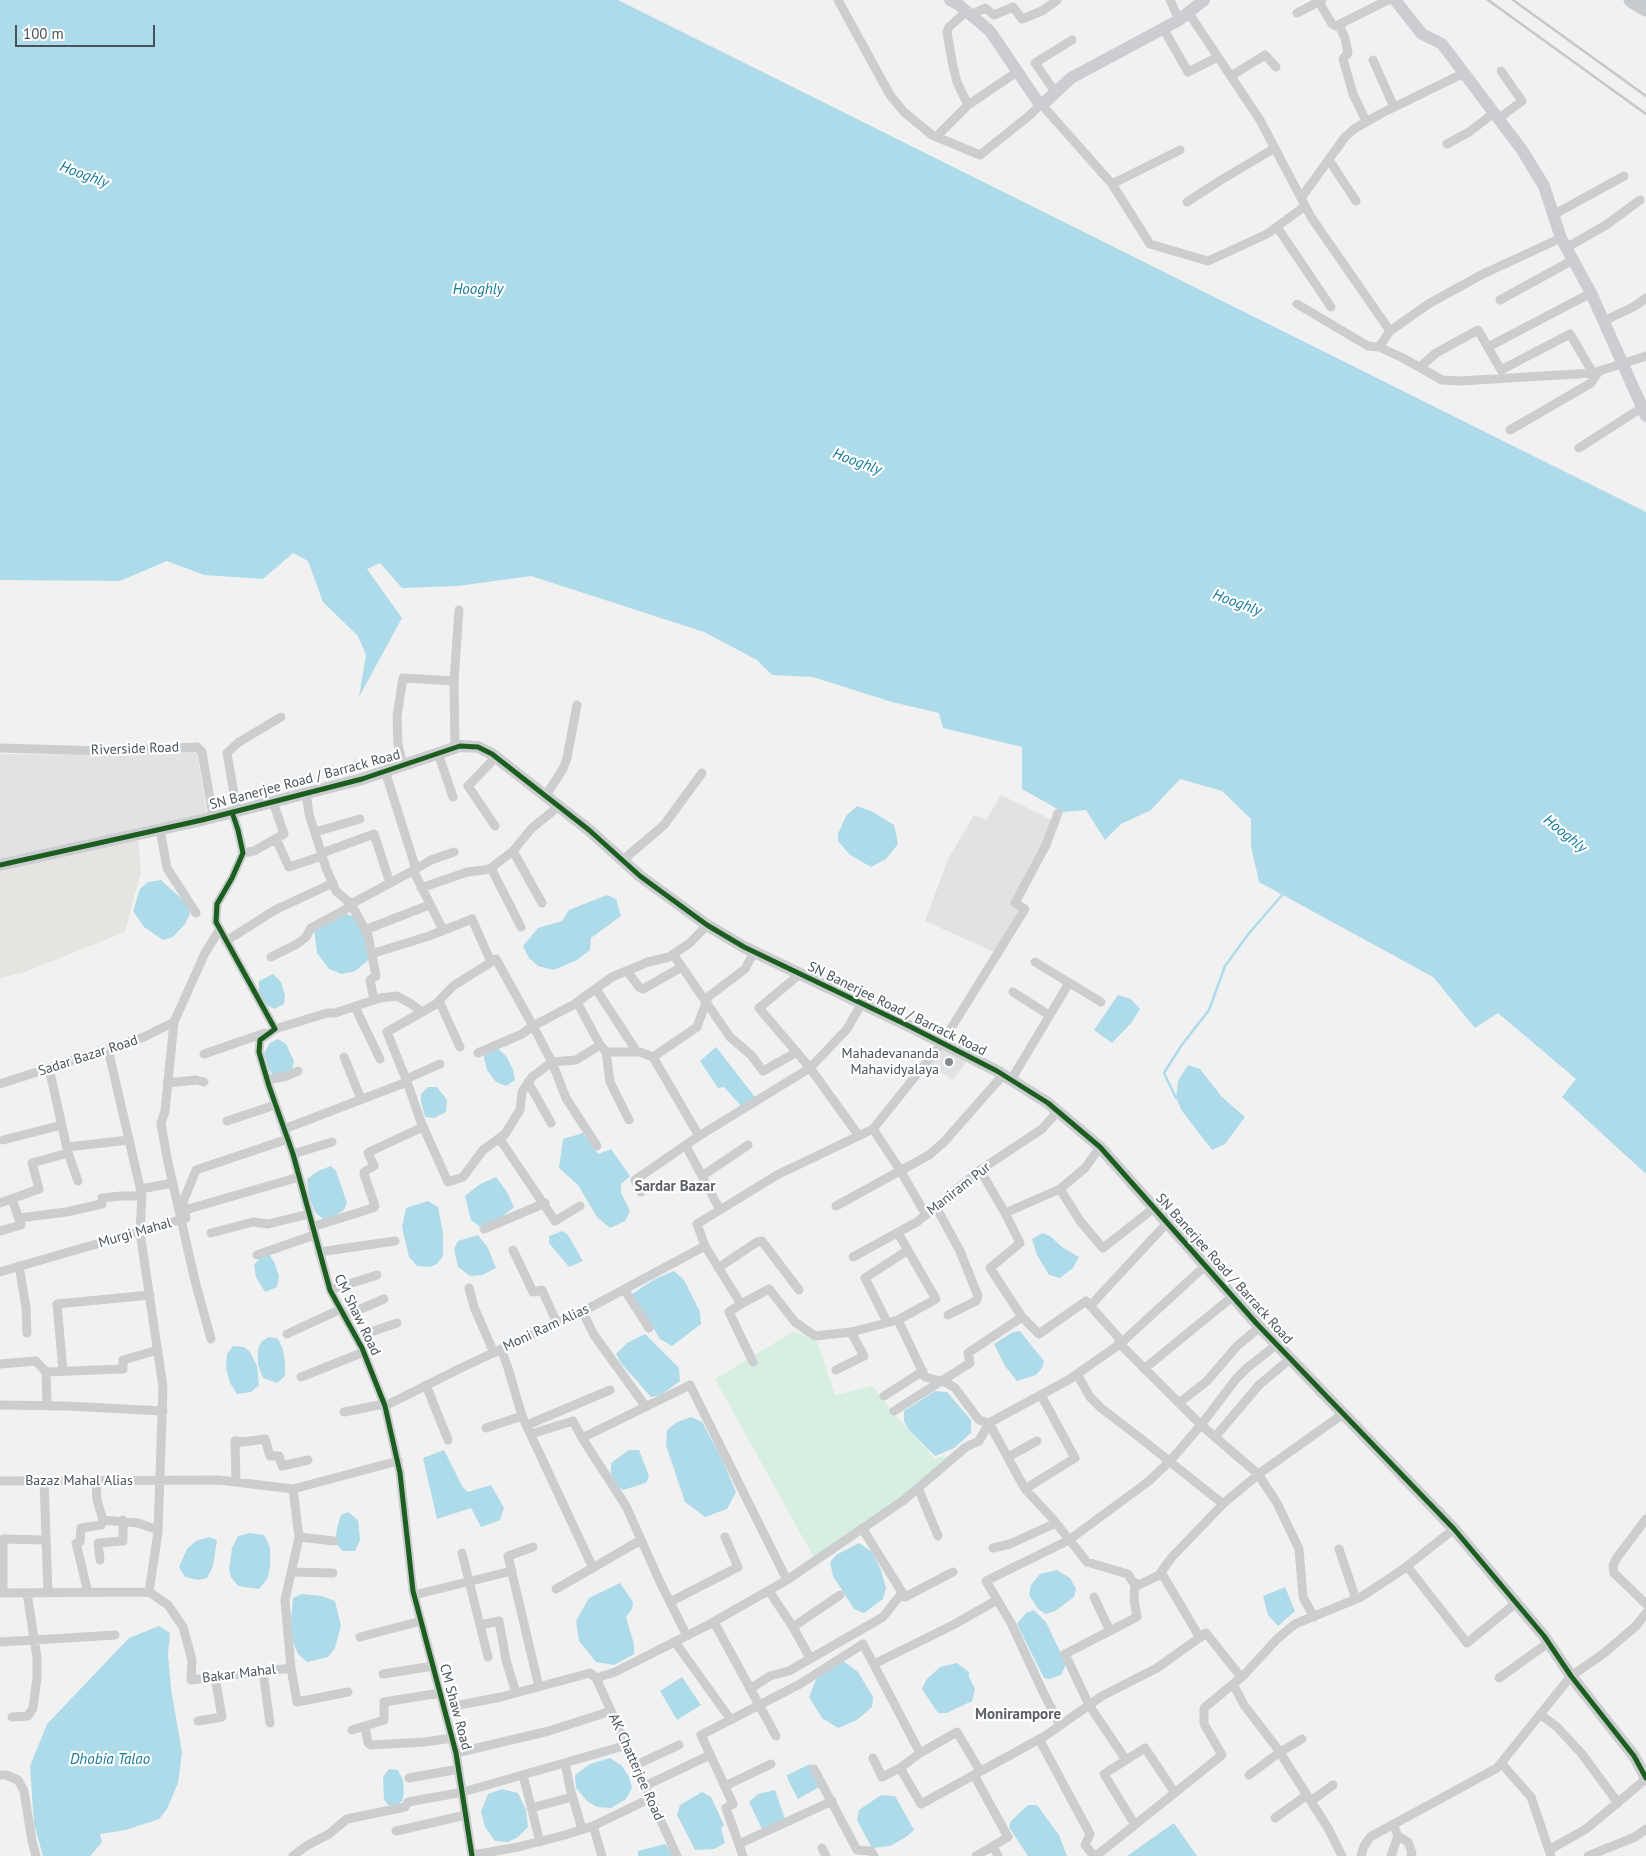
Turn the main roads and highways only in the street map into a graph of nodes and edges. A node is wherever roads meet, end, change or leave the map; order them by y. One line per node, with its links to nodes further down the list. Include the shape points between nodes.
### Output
1 (1631, 0): 2 (main road)
2 (1646, 9)

